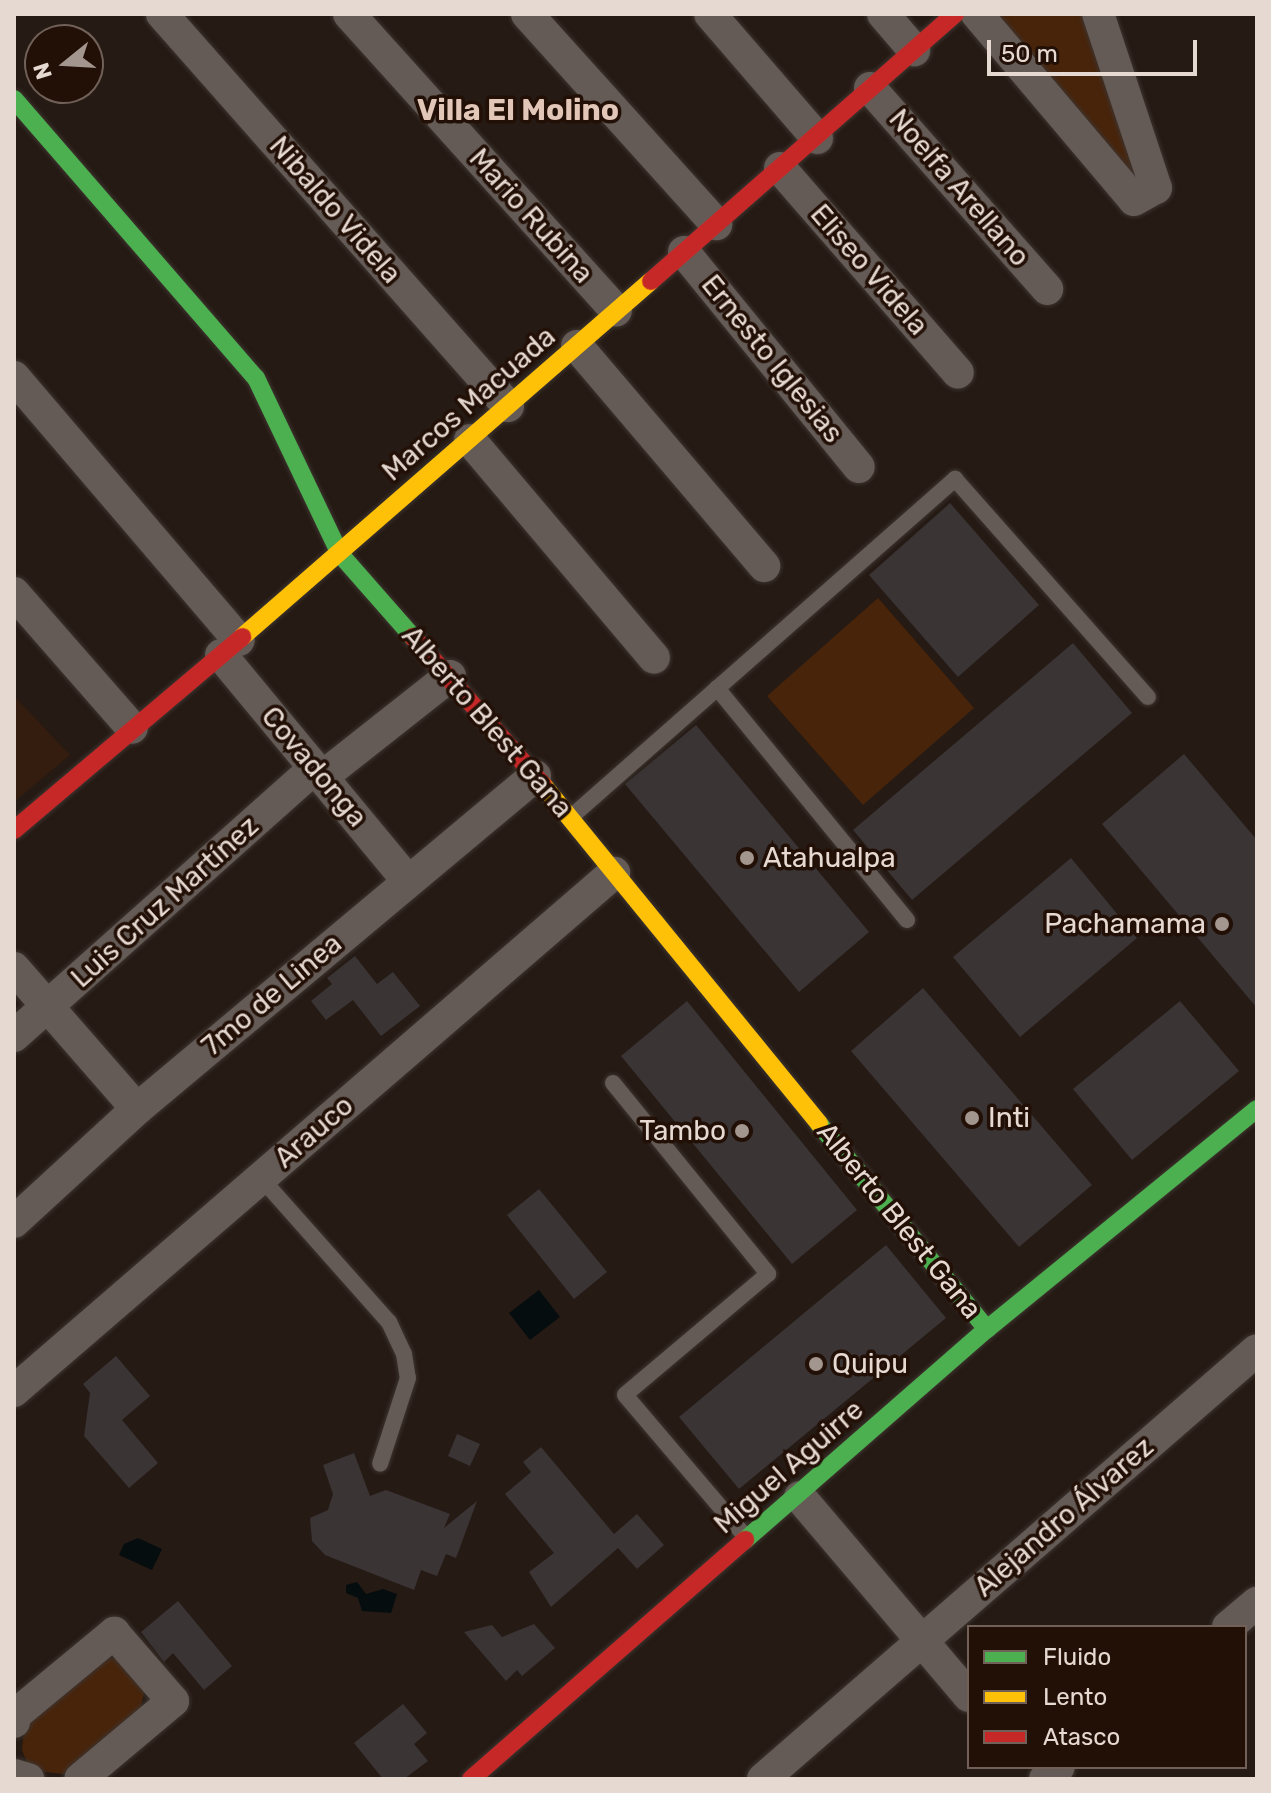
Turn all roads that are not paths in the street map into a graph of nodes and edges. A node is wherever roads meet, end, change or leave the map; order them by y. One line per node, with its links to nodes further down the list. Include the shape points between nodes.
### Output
1 (162, 14): 21 (street, Nibaldo Videla)
2 (349, 14): 17 (street, Mario Rubina)
3 (527, 14): 14 (street)
4 (710, 14): 12 (street)
5 (883, 14): 9 (street)
6 (955, 14): 9 (street, Marcos Macuada)
7 (977, 14): 8 (street, via 1134,200 1156,188)
8 (1098, 14)
9 (914, 50): 10 (street, Marcos Macuada)
10 (870, 88): 12 (street, Marcos Macuada); 16 (street, Noelfa Arellano)
11 (14, 99): 24 (street, Alberto Blest Gana, via 256,378)
12 (817, 138): 13 (street, Marcos Macuada)
13 (780, 168): 14 (street, Marcos Macuada); 19 (street, Eliseo Videla)
14 (716, 224): 15 (street, Marcos Macuada)
15 (684, 252): 17 (street, Marcos Macuada); 23 (street, Ernesto Iglesias)
16 (1047, 289)
17 (616, 311): 18 (street, Marcos Macuada)
18 (577, 346): 21 (street, Marcos Macuada); 25 (street)
19 (958, 373)
20 (14, 377): 27 (street, Covadonga)
21 (508, 406): 22 (street, Marcos Macuada)
22 (470, 440): 24 (street, Marcos Macuada); 28 (street)
23 (859, 467)
24 (340, 554): 27 (street, Marcos Macuada); 29 (street, Alberto Blest Gana)
25 (764, 566)
26 (14, 593): 32 (street)
27 (230, 647): 32 (street, Marcos Macuada); 33 (street, Covadonga)
28 (654, 658)
29 (450, 676): 33 (street, Luis Cruz Martínez); 34 (street, Alberto Blest Gana)
30 (717, 688): 31 (lane, via 955,479); 35 (lane); 39 (lane)
31 (1148, 697)
32 (132, 728): 36 (street, Marcos Macuada)
33 (318, 772): 38 (street, Covadonga); 41 (street, Luis Cruz Martínez)
34 (535, 776): 35 (street, Alberto Blest Gana); 38 (street, 7mo de Linea)
35 (570, 818): 37 (street, Alberto Blest Gana)
36 (14, 830)
37 (614, 873): 46 (street, Arauco); 48 (street, Alberto Blest Gana)
38 (407, 880): 44 (street, 7mo de Linea)
39 (907, 920)
40 (14, 968): 41 (street)
41 (48, 1006): 42 (street, Luis Cruz Martínez); 44 (street)
42 (14, 1036)
43 (613, 1083): 53 (lane, via 768,1274 625,1395)
44 (137, 1109): 47 (street, 7mo de Linea)
45 (1257, 1109): 48 (street, Miguel Aguirre)
46 (261, 1178): 50 (street, Arauco); 51 (lane, via 389,1322 404,1354 408,1378)
47 (14, 1222)
48 (987, 1329): 52 (street, Miguel Aguirre)
49 (1257, 1350): 56 (street, Alejandro Álvarez)
50 (14, 1391)
51 (380, 1464)
52 (800, 1497): 53 (street, Miguel Aguirre); 56 (street)
53 (749, 1540): 62 (street, Miguel Aguirre)
54 (1257, 1603): 55 (street)
55 (1230, 1625)
56 (922, 1641): 57 (street); 63 (street, Alejandro Álvarez)
57 (967, 1694)
58 (14, 1722): 61 (street, via 15,1715 114,1633 173,1701)
59 (14, 1775): 60 (street)
60 (28, 1779)
61 (80, 1779)
62 (471, 1779)
63 (763, 1779)

